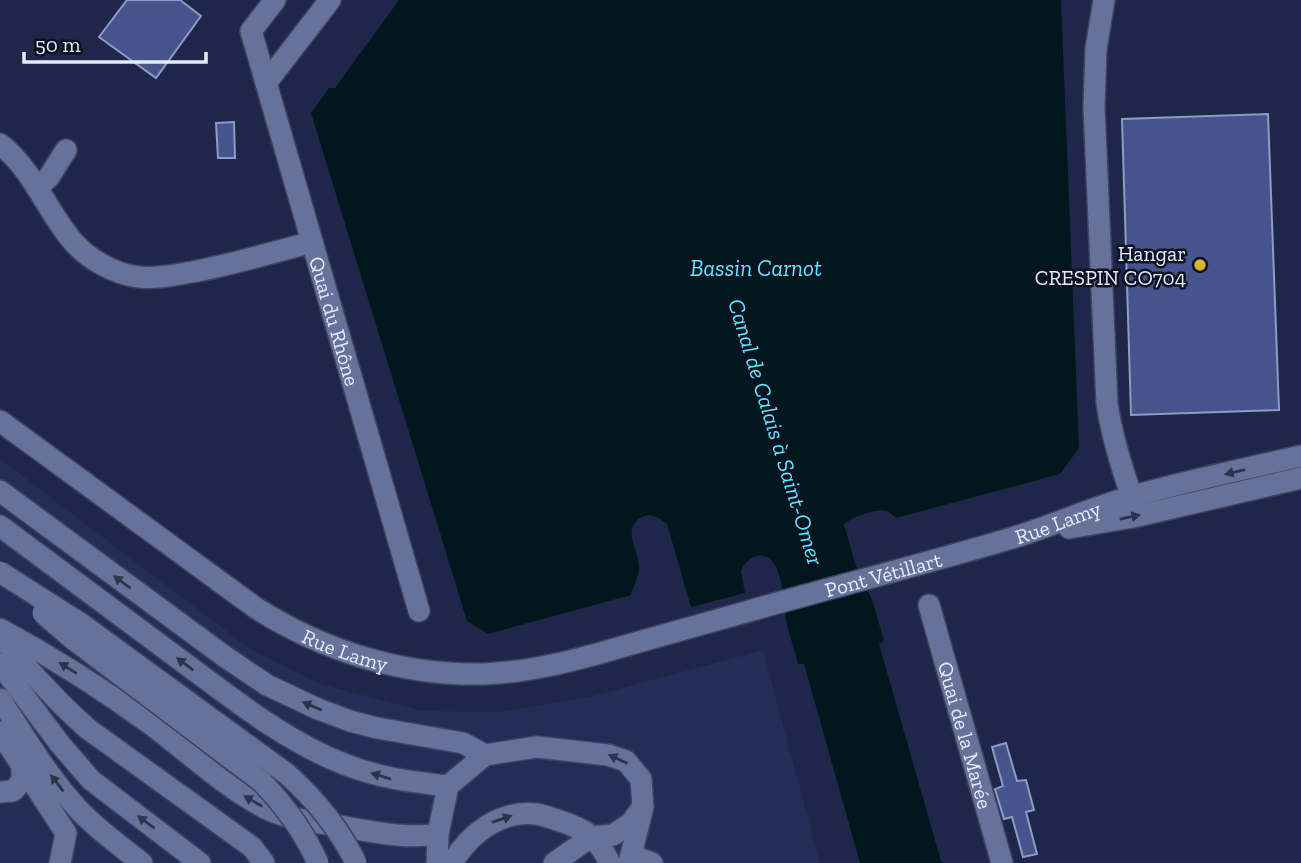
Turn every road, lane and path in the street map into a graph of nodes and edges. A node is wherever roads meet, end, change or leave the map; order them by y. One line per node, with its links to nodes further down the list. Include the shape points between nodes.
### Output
1 (275, 0): 4 (street, Quai du Rhône, via 251,31)
2 (330, 0): 4 (street)
3 (1104, 0): 13 (street, via 1094,107 1107,404 1118,459)
4 (266, 83): 8 (street, Quai du Rhône)
5 (3, 147): 7 (street)
6 (66, 150): 7 (street)
7 (37, 188): 8 (street, via 76,244 98,262 130,275 165,277)
8 (312, 242): 19 (street, Quai du Rhône)
9 (0, 421): 18 (street, Rue Lamy, via 256,608 317,640 390,665 461,674 531,669)
10 (1301, 456): 13 (street, Rue Lamy, one-way to 13)
11 (1301, 478): 15 (street, Rue Lamy, one-way to 11, via 1133,517)
12 (0, 491): 25 (street, one-way to 12, via 463,743 350,721 292,698 223,656)
13 (1132, 497): 15 (street, Rue Lamy)
14 (0, 526): 27 (street, one-way to 14, via 393,780 348,766 282,734)
15 (1015, 537): 18 (street, Pont Vétillart)
16 (0, 573): 37 (street, bridge, via 73,639 262,782 287,809); 38 (street, bridge, via 80,623 287,774 337,829)
17 (929, 605): 44 (street, Quai de la Marée)
18 (750, 610)
19 (419, 611)
20 (0, 629): 30 (street, one-way to 20, via 372,831 267,809 82,677)
21 (0, 636): 36 (street, via 88,729 252,847)
22 (0, 664): 35 (street, one-way to 22, via 91,780)
23 (0, 699): 34 (street, one-way to 23, via 73,803)
24 (0, 732): 26 (street)
25 (485, 755): 27 (street); 29 (street, one-way to 25, via 641,779 626,761 608,755 537,747)
26 (22, 765): 28 (street, via 22,781 13,791); 33 (street, via 66,833)
27 (448, 786): 30 (street)
28 (0, 792)
29 (643, 807): 31 (street, via 631,823 613,835); 32 (street)
30 (438, 834): 39 (street)
31 (591, 837): 40 (street, one-way to 31, via 474,835 490,823 517,814 538,814 580,827); 41 (street); 42 (street)
32 (630, 859): 43 (street)
33 (60, 863)
34 (142, 863)
35 (200, 863)
36 (264, 863)
37 (318, 863)
38 (356, 863)
39 (437, 863)
40 (452, 863)
41 (554, 863)
42 (610, 863)
43 (652, 863)
44 (1002, 863)

